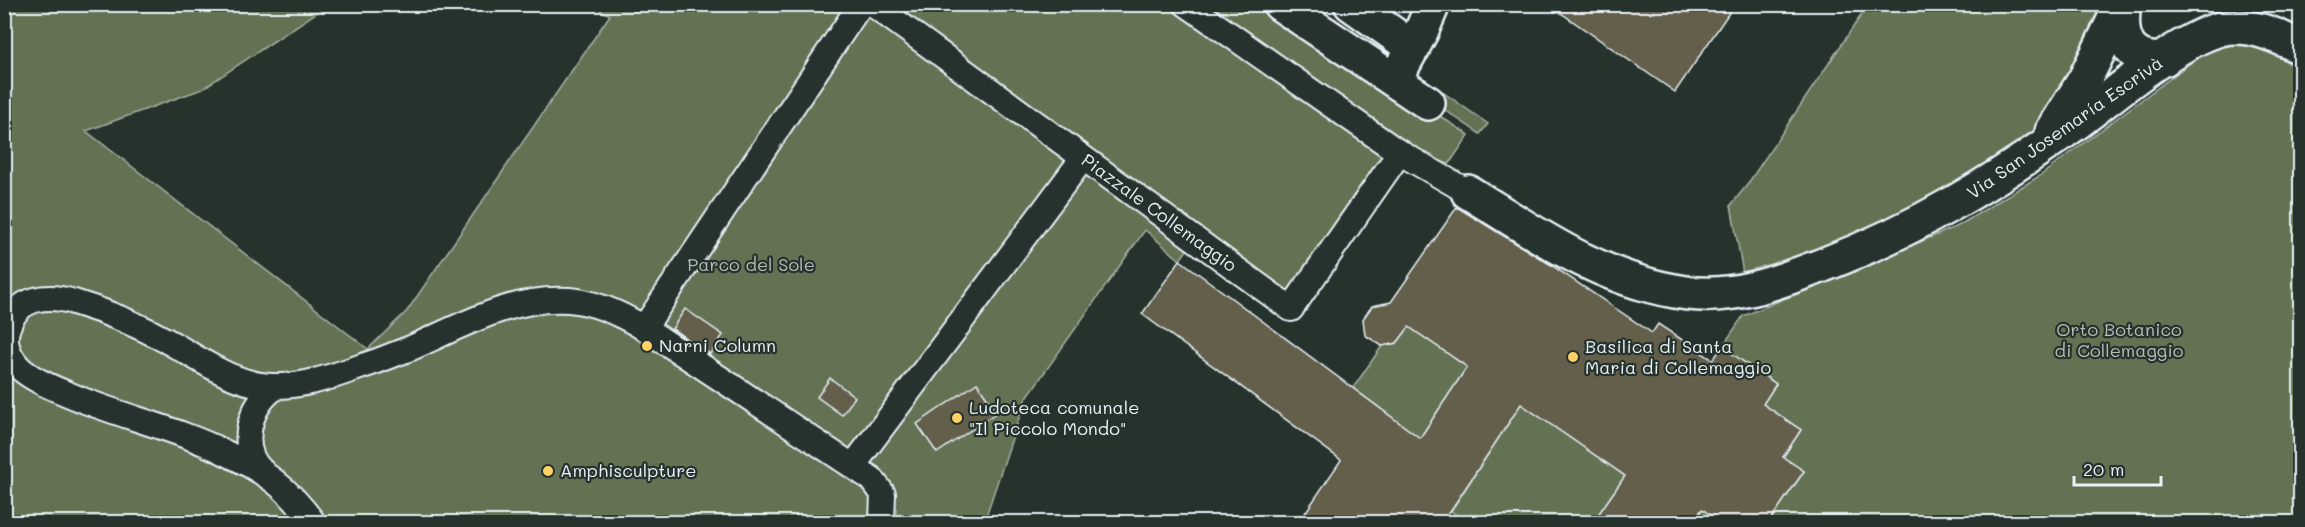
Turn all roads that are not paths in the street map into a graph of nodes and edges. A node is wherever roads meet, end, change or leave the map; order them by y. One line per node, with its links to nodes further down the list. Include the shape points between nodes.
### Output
1 (861, 4): 17 (street)
2 (872, 4): 15 (street, Piazzale Collemaggio)
3 (1186, 4): 14 (street)
4 (1280, 4): 11 (street)
5 (1351, 4): 9 (street)
6 (1433, 4): 9 (street)
7 (2123, 4): 10 (street, via 2122,28 2130,49 2144,57); 13 (street, via 2076,95)
8 (2301, 47): 10 (street, Via San Josemaría Escrivà, via 2268,33 2233,26 2203,36)
9 (1413, 48): 11 (street)
10 (2164, 59): 13 (street, Via San Josemaría Escrivà)
11 (1395, 80): 12 (street)
12 (1428, 102)
13 (2038, 151): 16 (street, Via San Josemaría Escrivà, via 1962,200 1868,247 1782,280 1727,294 1668,290 1608,273)
14 (1400, 152): 15 (street, Piazzale Collemaggio, via 1291,309); 16 (street)
15 (1083, 158): 20 (street)
16 (1468, 192)
17 (644, 328): 18 (street, via 589,303 536,302 489,313 374,363 302,384 279,386); 20 (street)
18 (254, 401): 19 (street, via 244,428 219,442); 19 (street, via 212,368 141,327 67,300 52,297 28,301 13,315 5,336 7,348 23,371 62,392); 21 (street, via 250,446)
19 (205, 443): 21 (street)
20 (854, 466): 23 (street, via 882,489)
21 (262, 472): 22 (street, via 288,491)
22 (313, 522)
23 (882, 522)

